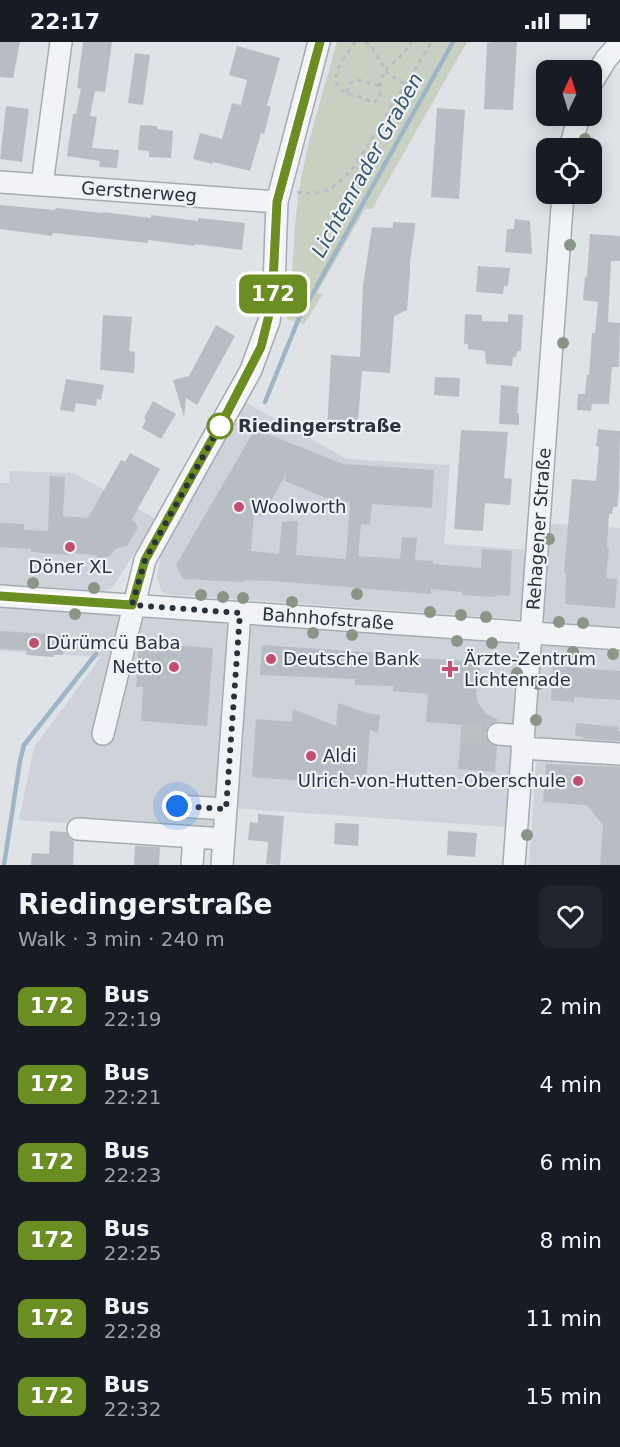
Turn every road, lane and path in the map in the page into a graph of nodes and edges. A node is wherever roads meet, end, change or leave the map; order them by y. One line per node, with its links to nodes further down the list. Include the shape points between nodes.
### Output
1 (61, 42): 14 (street)
2 (320, 42): 15 (street)
3 (355, 42): 12 (path, via 336,73 338,88)
4 (365, 42): 9 (path)
5 (411, 42): 9 (path)
6 (432, 42): 10 (path)
7 (620, 43): 8 (street)
8 (602, 66)
9 (386, 69): 10 (path); 11 (path)
10 (406, 85): 15 (path, via 354,167 339,183 323,193 295,192)
11 (379, 86): 12 (path, via 359,79 352,81); 12 (path, via 380,96 374,104)
12 (347, 93)
13 (0, 182): 14 (street, Gerstnerweg)
14 (42, 185): 15 (street, Gerstnerweg)
15 (277, 202): 18 (street, via 272,303 261,347 145,560)
16 (562, 204): 20 (street, Rehagener Straße)
17 (0, 596): 18 (street, Bahnhofstraße)
18 (132, 605): 19 (street, Bahnhofstraße); 22 (street)
19 (240, 613): 20 (street, Bahnhofstraße); 27 (street)
20 (531, 633): 21 (street, Bahnhofstraße); 24 (street, Rehagener Straße)
21 (620, 639)
22 (103, 734)
23 (498, 734): 24 (street)
24 (523, 742): 25 (street); 33 (street, Rehagener Straße)
25 (620, 754)
26 (177, 806): 27 (street)
27 (226, 809): 30 (street)
28 (78, 829): 29 (street)
29 (194, 837): 30 (street); 31 (street)
30 (224, 839): 32 (street)
31 (192, 865)
32 (222, 865)
33 (514, 865)

